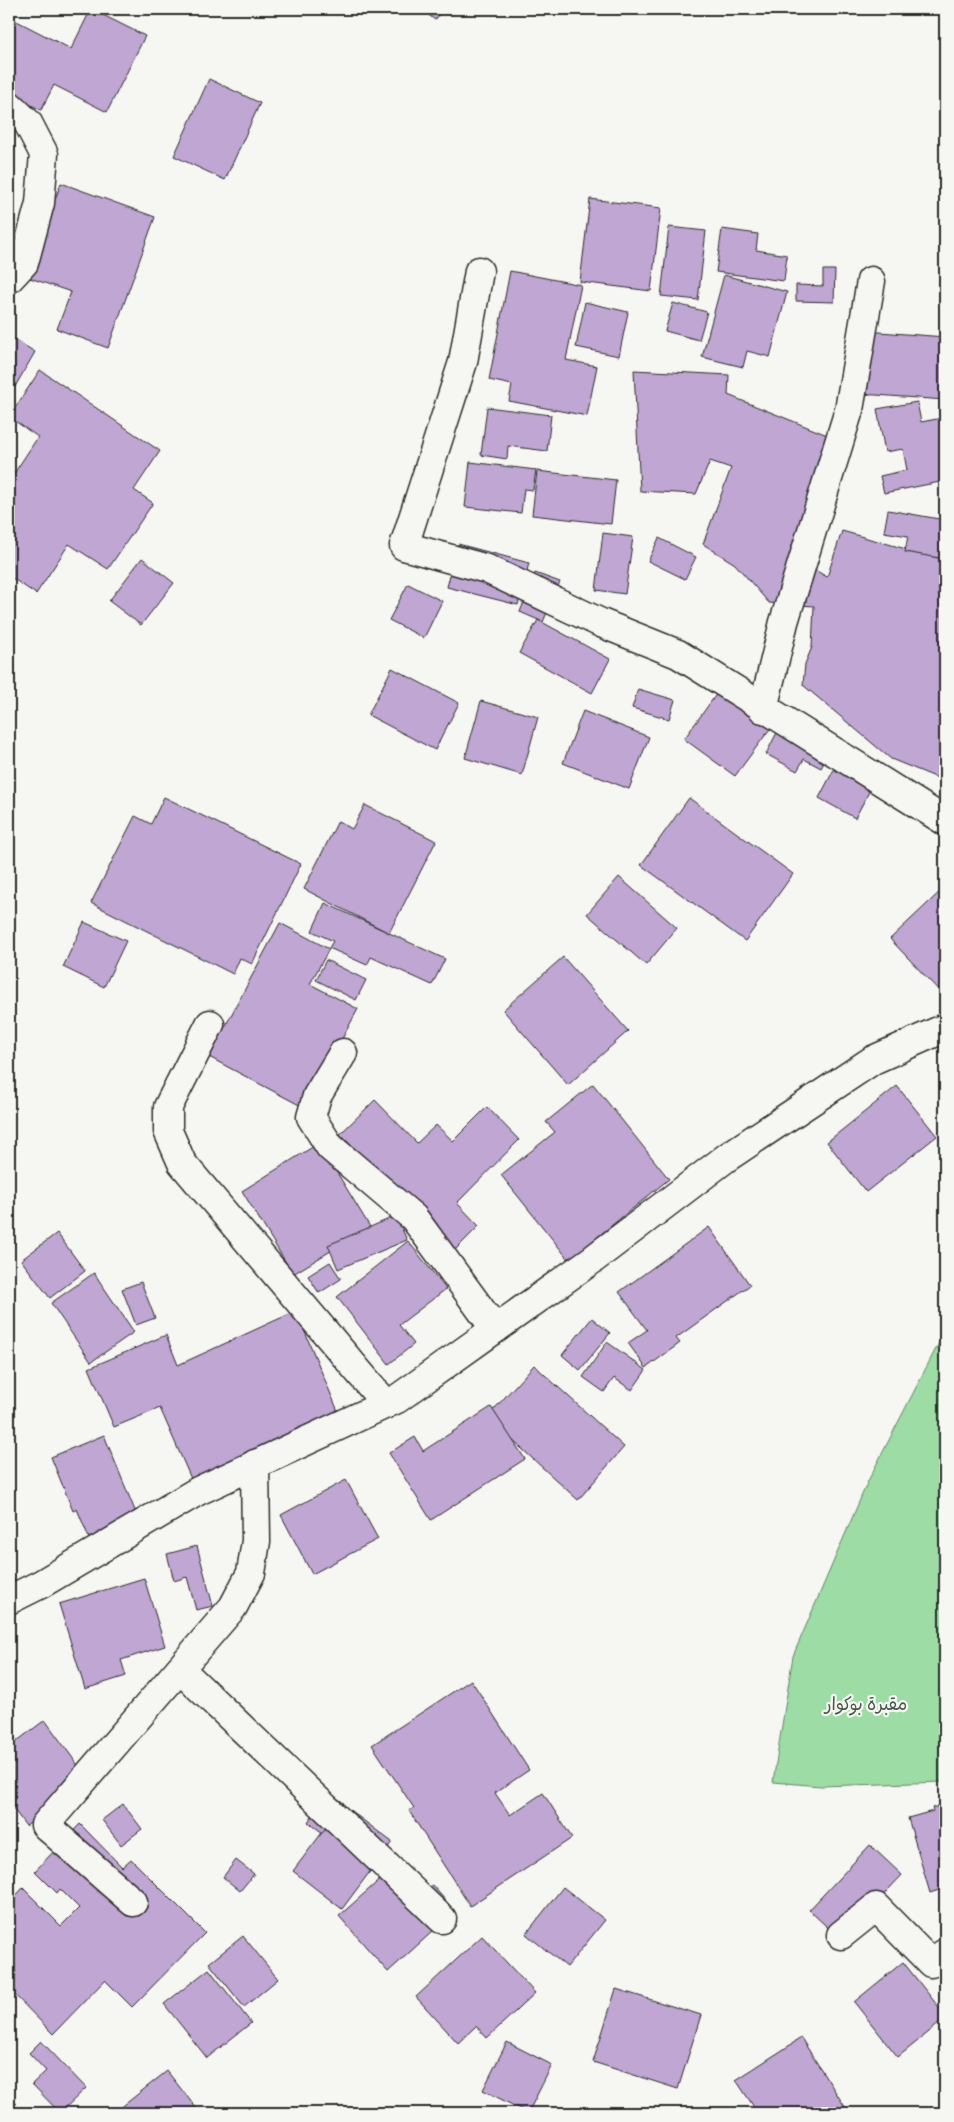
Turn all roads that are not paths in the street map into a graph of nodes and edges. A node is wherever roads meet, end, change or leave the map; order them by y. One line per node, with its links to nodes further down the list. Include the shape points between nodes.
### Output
1 (9, 105): 3 (street, via 28,123 44,154 40,203 24,263)
2 (478, 271): 5 (street, via 463,362 404,546 487,569 601,623 678,654)
3 (9, 279)
4 (870, 281): 5 (street, via 849,410 784,622)
5 (763, 709): 6 (street)
6 (945, 821)
7 (210, 1024): 11 (street, via 168,1107 168,1131 182,1163)
8 (945, 1028): 10 (street, via 873,1060 726,1158)
9 (343, 1054): 10 (street, via 317,1096 311,1116 330,1147 414,1218)
10 (495, 1329): 11 (street)
11 (386, 1404): 12 (street)
12 (255, 1464): 13 (street, via 198,1491); 14 (street, via 256,1541 251,1573 233,1608)
13 (9, 1600)
14 (180, 1669): 15 (street, via 45,1825); 16 (street)
15 (133, 1902)
16 (442, 1919)
17 (840, 1935): 18 (street, via 876,1908 931,1963)
18 (945, 1952)

